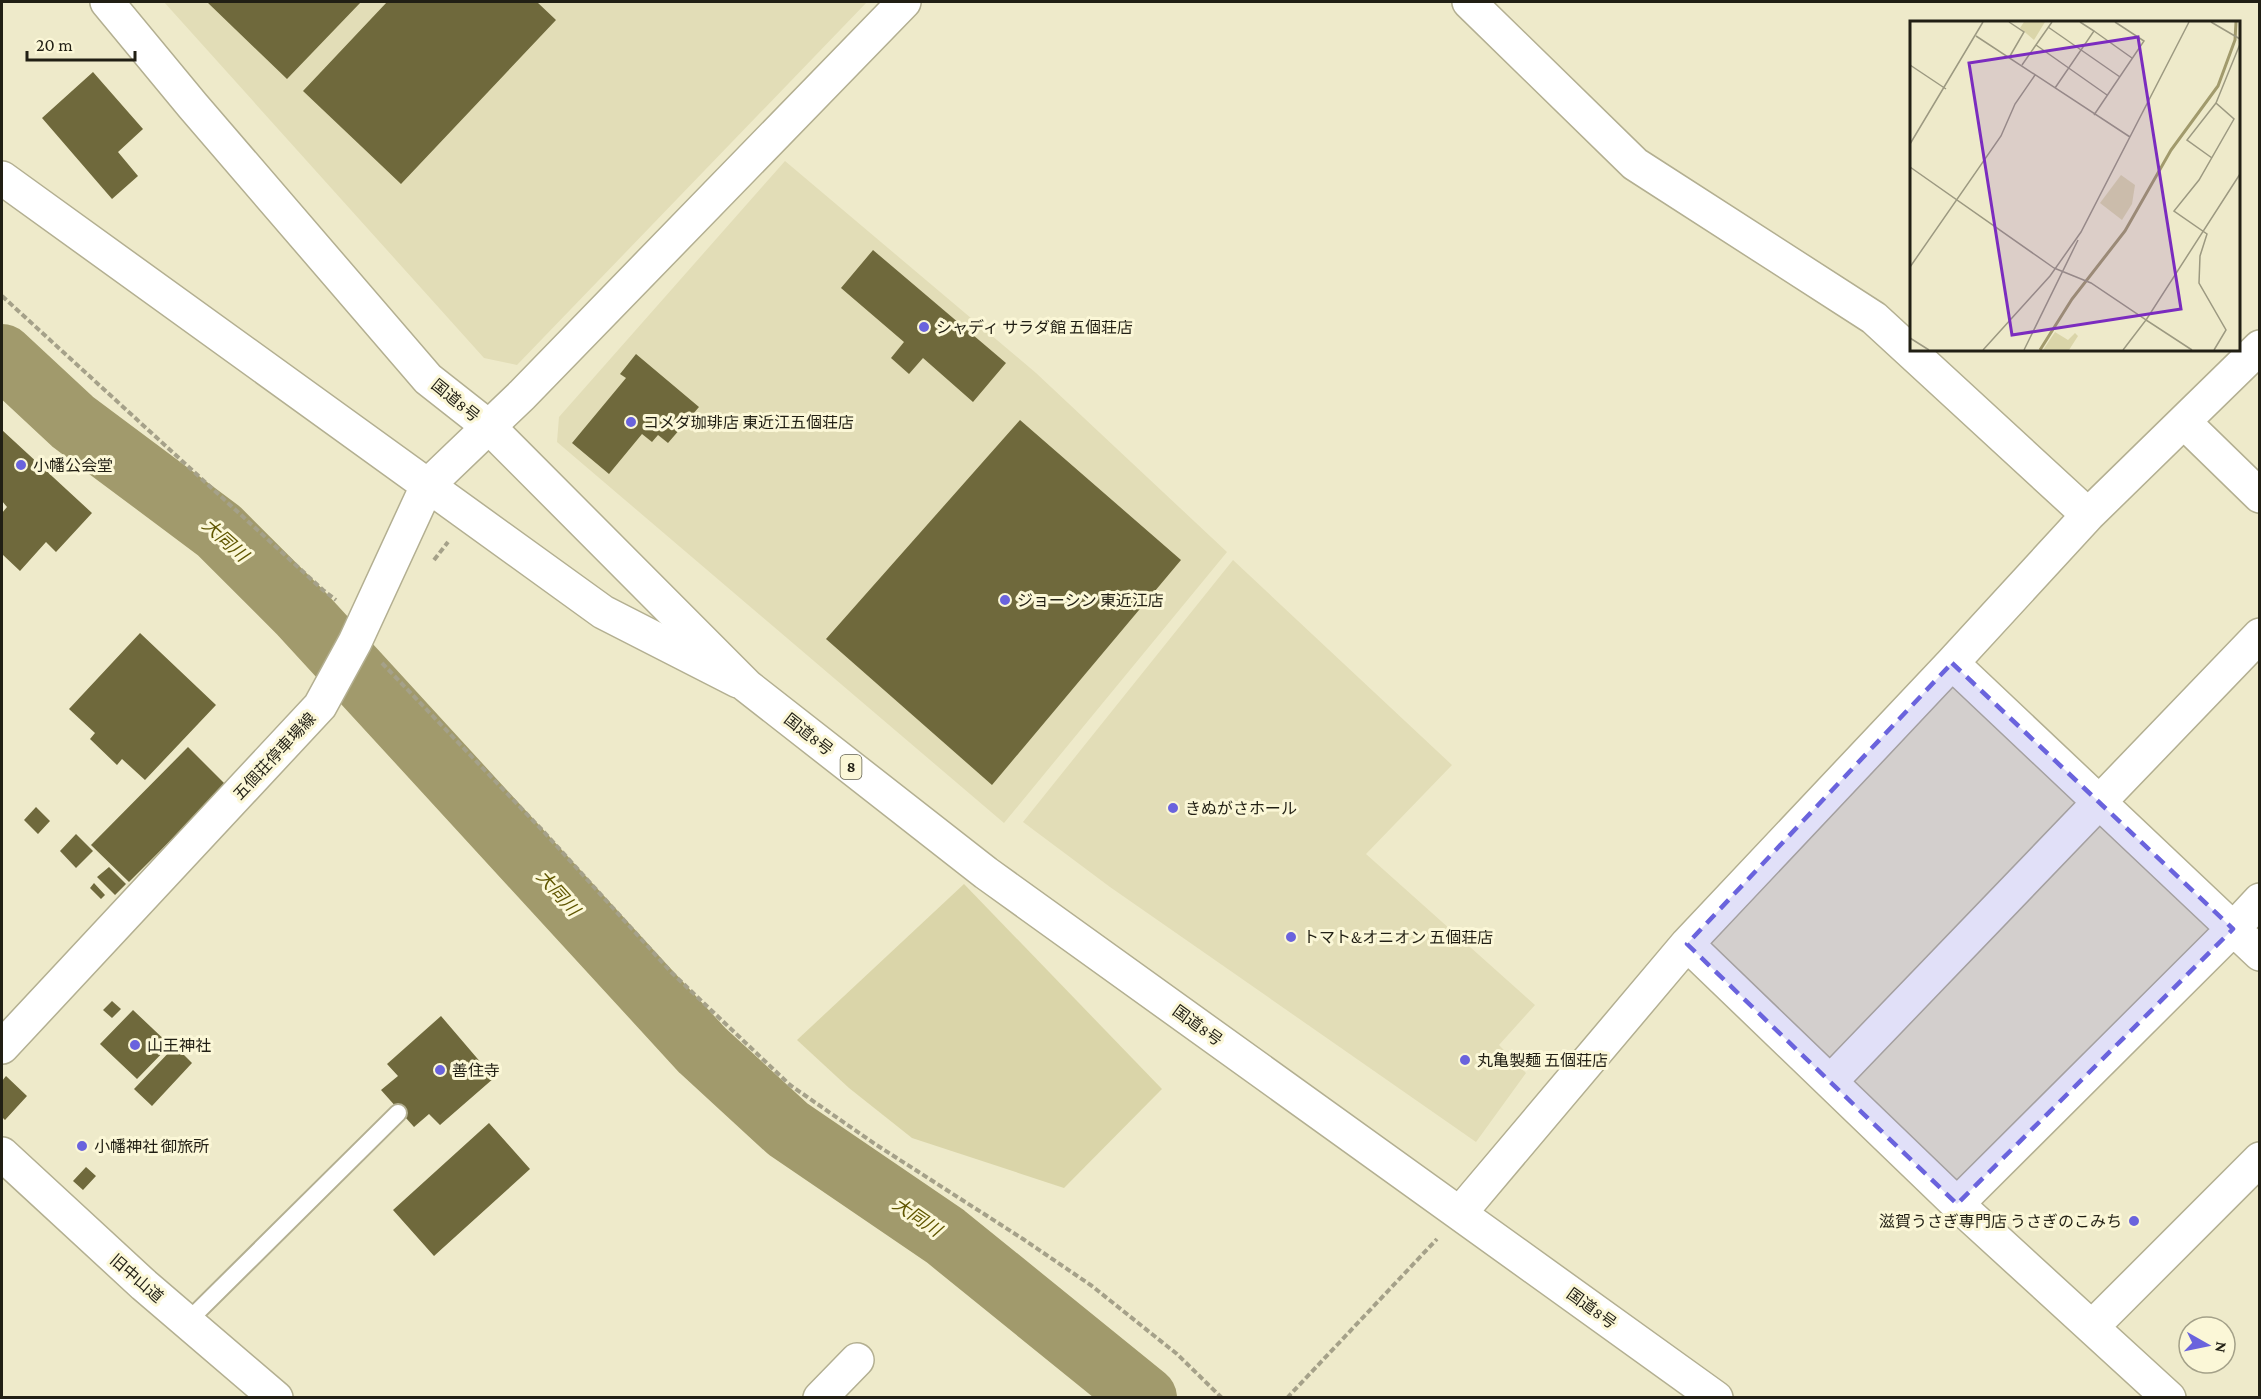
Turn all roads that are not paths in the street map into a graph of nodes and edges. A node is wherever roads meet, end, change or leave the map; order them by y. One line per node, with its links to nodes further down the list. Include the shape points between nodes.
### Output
1 (107, 2): 7 (main road, 国道8号 / 8, via 428,379)
2 (904, 2): 7 (main road, 五個荘停車場線)
3 (1469, 2): 10 (main road, via 1635,164 1874,318)
4 (2, 178): 8 (main road)
5 (2259, 347): 6 (main road)
6 (2185, 423): 9 (main road); 10 (main road)
7 (489, 427): 8 (main road, 五個荘停車場線); 13 (main road, 国道8号 / 8)
8 (427, 486): 13 (main road, via 603,612); 19 (main road, 五個荘停車場線, via 358,637 320,706)
9 (2259, 496)
10 (2088, 515): 12 (main road)
11 (2259, 634): 14 (main road)
12 (1952, 663): 14 (main road); 17 (main road)
13 (747, 686): 25 (main road, 国道8号 / 8, via 986,873)
14 (2098, 801): 16 (main road); 20 (main road)
15 (2259, 900): 16 (main road)
16 (2233, 929): 18 (main road); 24 (main road)
17 (1687, 944): 20 (main road); 25 (main road)
18 (2259, 954)
19 (2, 1047)
20 (1831, 1081): 24 (main road)
21 (398, 1113): 26 (lane)
22 (2, 1154): 26 (main road, 旧中山道)
23 (2259, 1159): 27 (main road)
24 (1957, 1204): 27 (main road)
25 (1460, 1213): 31 (main road, 国道8号 / 8)
26 (187, 1322): 29 (main road, 旧中山道)
27 (2093, 1326): 32 (main road)
28 (857, 1360): 30 (main road)
29 (276, 1398)
30 (820, 1398)
31 (1716, 1398)
32 (2169, 1398)

